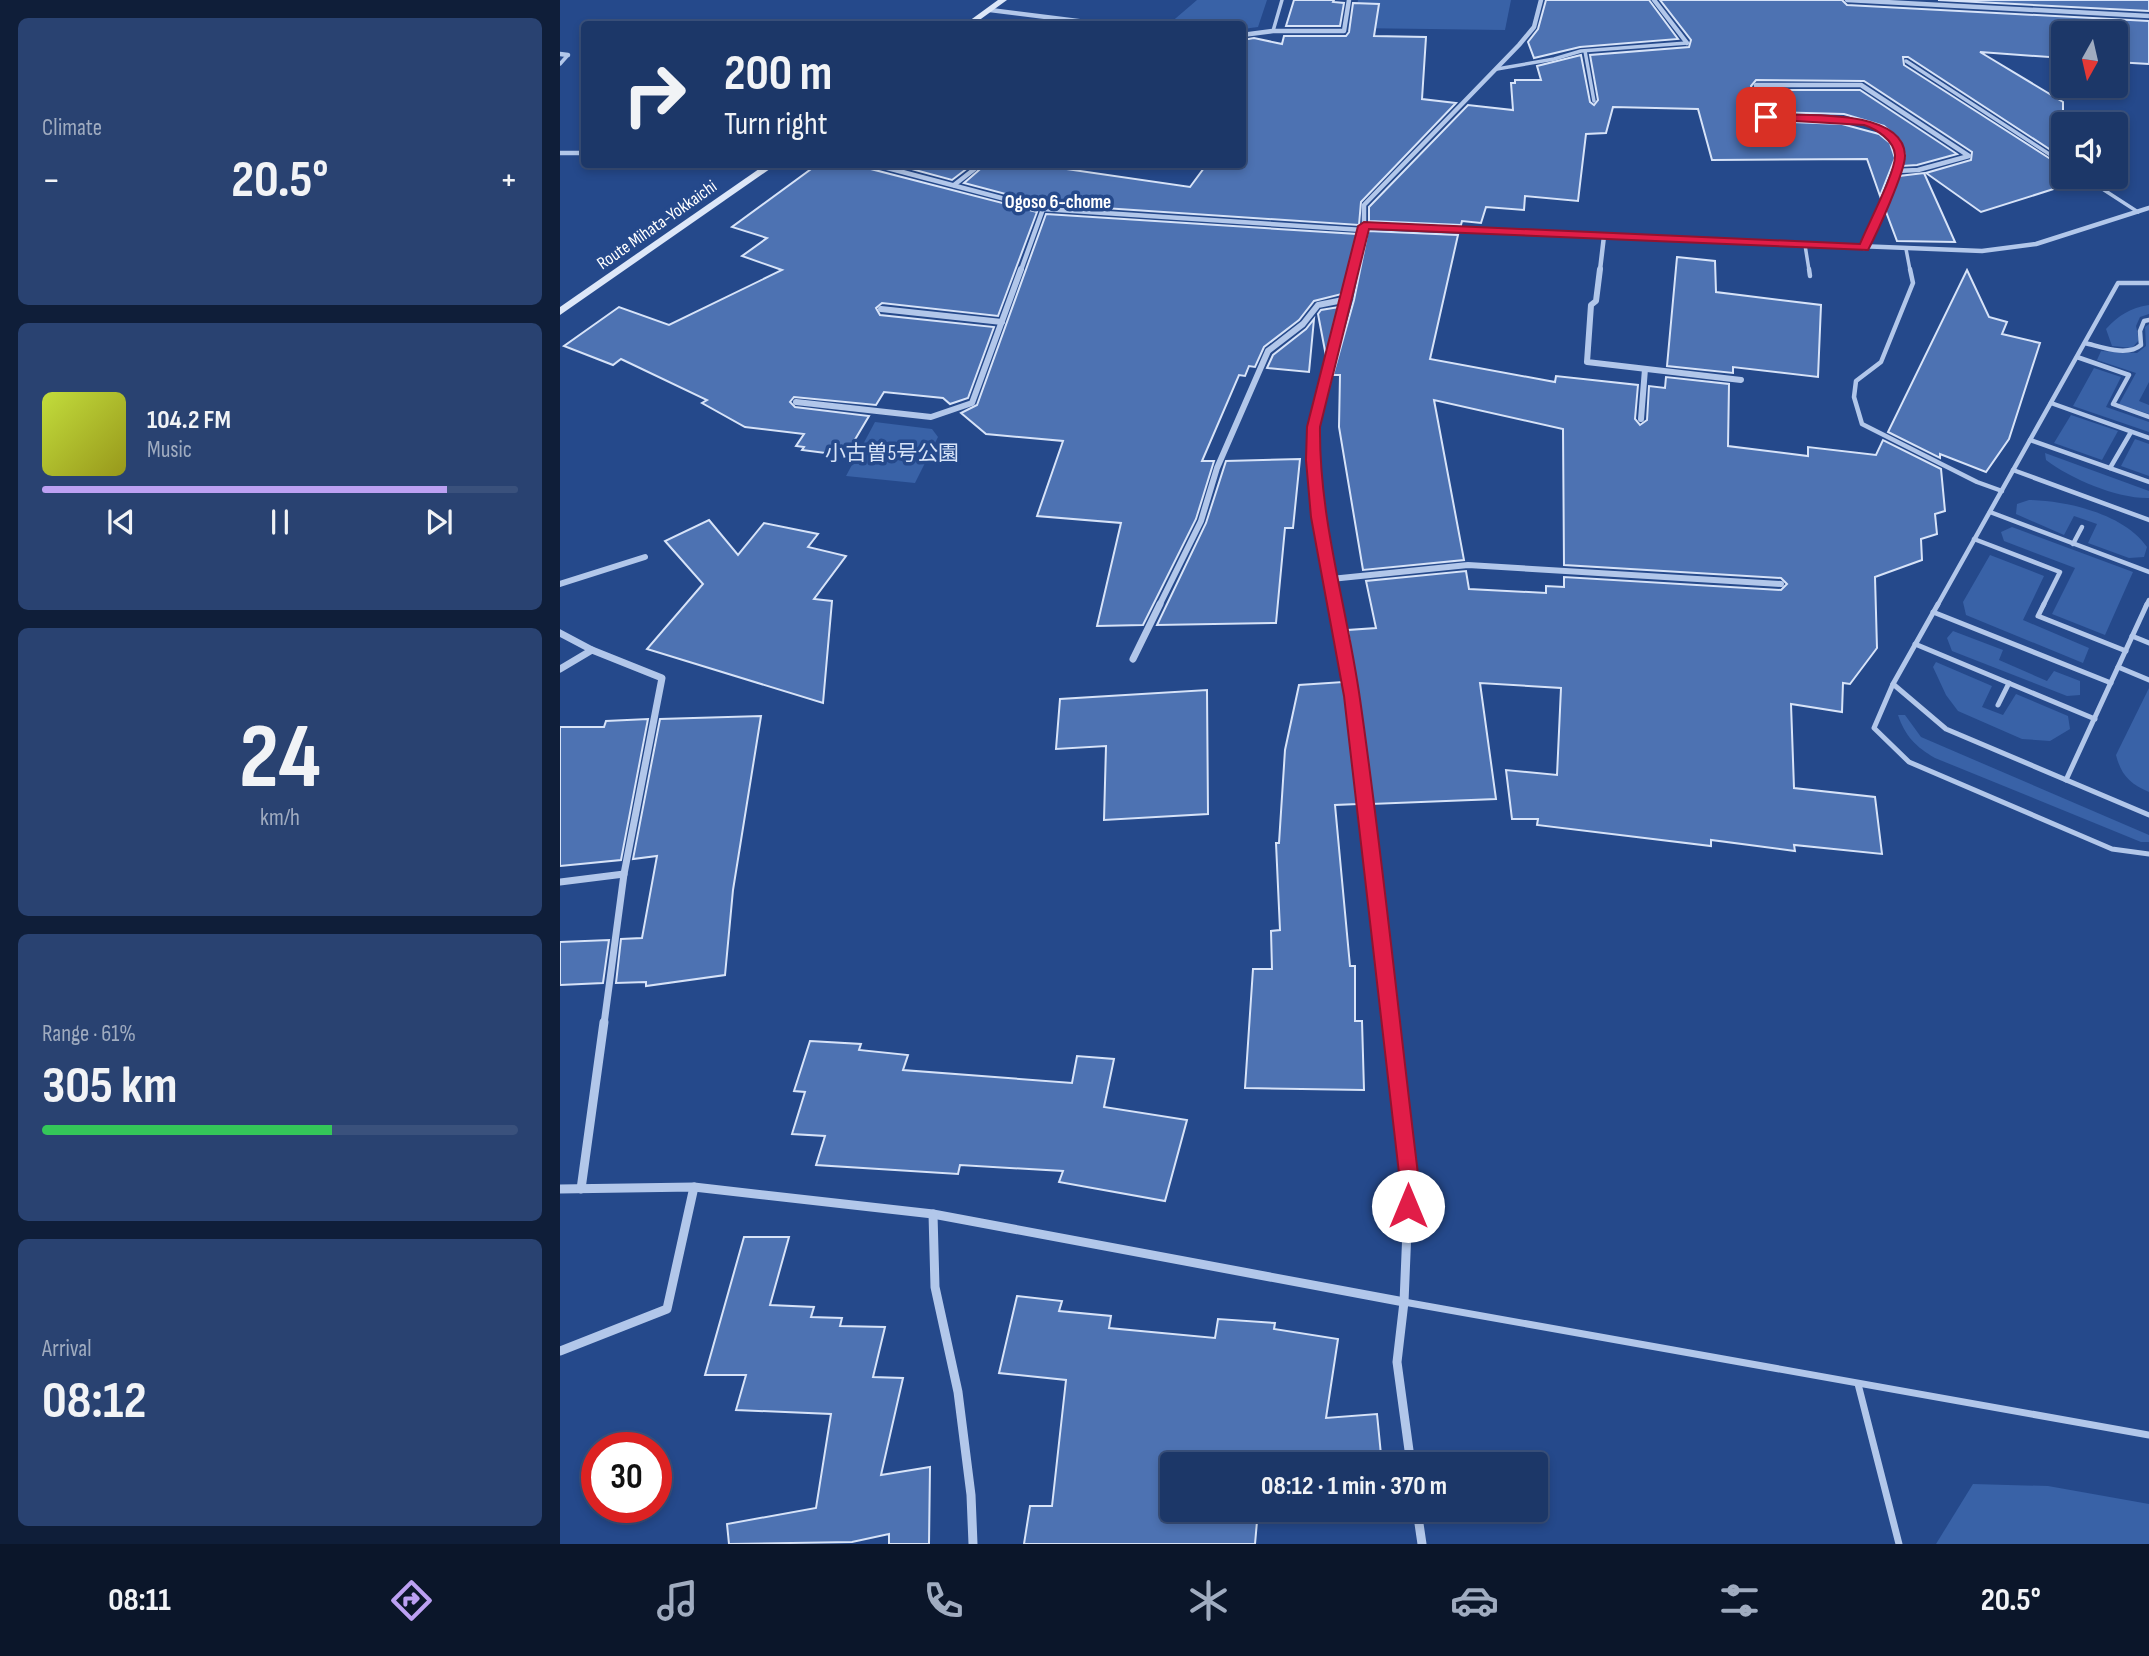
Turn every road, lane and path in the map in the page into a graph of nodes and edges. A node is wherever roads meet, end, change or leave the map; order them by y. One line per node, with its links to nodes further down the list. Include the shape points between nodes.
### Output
1 (1003, 0): 7 (main road)
2 (1282, 0): 11 (lane)
3 (1349, 0): 11 (street, via 1344,32)
4 (1541, 0): 19 (street, via 1534,27)
5 (1654, 0): 13 (street)
6 (1847, 0): 8 (street)
7 (990, 10): 9 (main road); 10 (street)
8 (2149, 16)
9 (974, 21)
10 (1078, 21)
11 (1273, 31): 12 (street)
12 (1246, 34)
13 (1687, 43): 14 (lane)
14 (1585, 51): 19 (lane); 20 (lane)
15 (560, 54): 16 (street)
16 (568, 55): 18 (lane)
17 (1906, 61): 23 (lane)
18 (560, 64)
19 (1497, 69): 33 (street, via 1364,205)
20 (1594, 101)
21 (560, 153): 22 (street)
22 (581, 153)
23 (2051, 155)
24 (767, 168): 42 (main road, Route Mihata-Yokkaichi)
25 (888, 168): 28 (street)
26 (976, 168): 28 (street)
27 (1896, 171): 27 (street, via 1969,156 1861,85 1756,85 1766,117 1850,119 1879,127 1900,154); 36 (street)
28 (954, 185): 31 (street)
29 (2103, 189): 32 (lane)
30 (2149, 208): 32 (street)
31 (1042, 209): 33 (street); 44 (street)
32 (2138, 212): 37 (street, via 2006,249)
33 (1364, 228): 34 (street); 40 (street)
34 (1604, 236): 35 (street); 47 (street, via 1596,301 1591,305 1587,362)
35 (1805, 245): 36 (street); 38 (lane)
36 (1864, 248): 37 (street)
37 (1906, 249): 59 (lane, via 1913,283 1881,362 1856,381 1854,397 1862,424)
38 (1810, 276)
39 (2149, 283): 45 (lane, via 2119,283)
40 (1348, 299): 67 (street, via 1313,427 1318,517); 78 (street, via 1318,305 1303,324 1268,351 1217,468 1201,521)
41 (881, 309): 44 (street)
42 (560, 312)
43 (2149, 320): 45 (lane, via 2144,321 2141,345 2135,350)
44 (1002, 322): 49 (street, via 972,403 931,417)
45 (2085, 343): 46 (lane)
46 (2077, 357): 50 (lane); 51 (lane, via 2129,375 2113,404)
47 (1645, 369): 48 (street); 52 (street)
48 (1741, 380)
49 (796, 402)
50 (2050, 403): 53 (lane); 55 (lane)
51 (2149, 417)
52 (1641, 419)
53 (2131, 432): 54 (lane); 56 (lane)
54 (2149, 438)
55 (2030, 440): 56 (lane); 57 (lane)
56 (2110, 468): 58 (lane)
57 (2013, 470): 59 (lane); 61 (lane)
58 (2149, 482)
59 (2001, 491): 60 (lane)
60 (1990, 512): 63 (lane); 64 (lane)
61 (2149, 520)
62 (2082, 527): 64 (lane)
63 (1974, 539): 71 (lane); 77 (lane, via 2060,572 2038,616)
64 (2073, 544): 66 (lane)
65 (645, 557): 68 (street)
66 (2149, 572)
67 (1331, 579): 69 (street, via 1468,565); 96 (street, via 1352,696 1409,1182)
68 (560, 584)
69 (1781, 584)
70 (2148, 604): 73 (lane)
71 (1933, 612): 75 (lane); 83 (lane)
72 (560, 633): 76 (street)
73 (2132, 636): 74 (lane); 77 (lane)
74 (2149, 643)
75 (1915, 645): 82 (lane); 84 (lane)
76 (592, 650): 80 (street); 90 (street, via 662,678)
77 (2126, 651): 79 (lane)
78 (1133, 659)
79 (2118, 667): 81 (lane); 83 (lane)
80 (560, 669)
81 (2149, 680)
82 (2009, 683): 85 (lane); 86 (lane)
83 (2111, 683): 86 (lane)
84 (1893, 684): 87 (lane, via 1946,729); 89 (lane, via 1874,728 1909,762 2112,849)
85 (1998, 705)
86 (2095, 719): 87 (lane)
87 (2066, 780): 88 (lane)
88 (2149, 815)
89 (2149, 854)
90 (624, 874): 91 (street); 94 (street)
91 (560, 882)
92 (694, 1187): 94 (street); 95 (street); 97 (street, via 667,1309)
93 (560, 1189): 94 (street)
94 (581, 1189)
95 (933, 1214): 96 (street); 102 (street, via 935,1287 958,1392)
96 (1404, 1302): 98 (lane); 100 (street, via 1397,1362)
97 (560, 1352)
98 (1858, 1384): 99 (lane); 104 (lane)
99 (2149, 1435)
100 (1409, 1452)
101 (1419, 1522): 103 (street)
102 (973, 1544)
103 (1422, 1544)
104 (1899, 1544)

